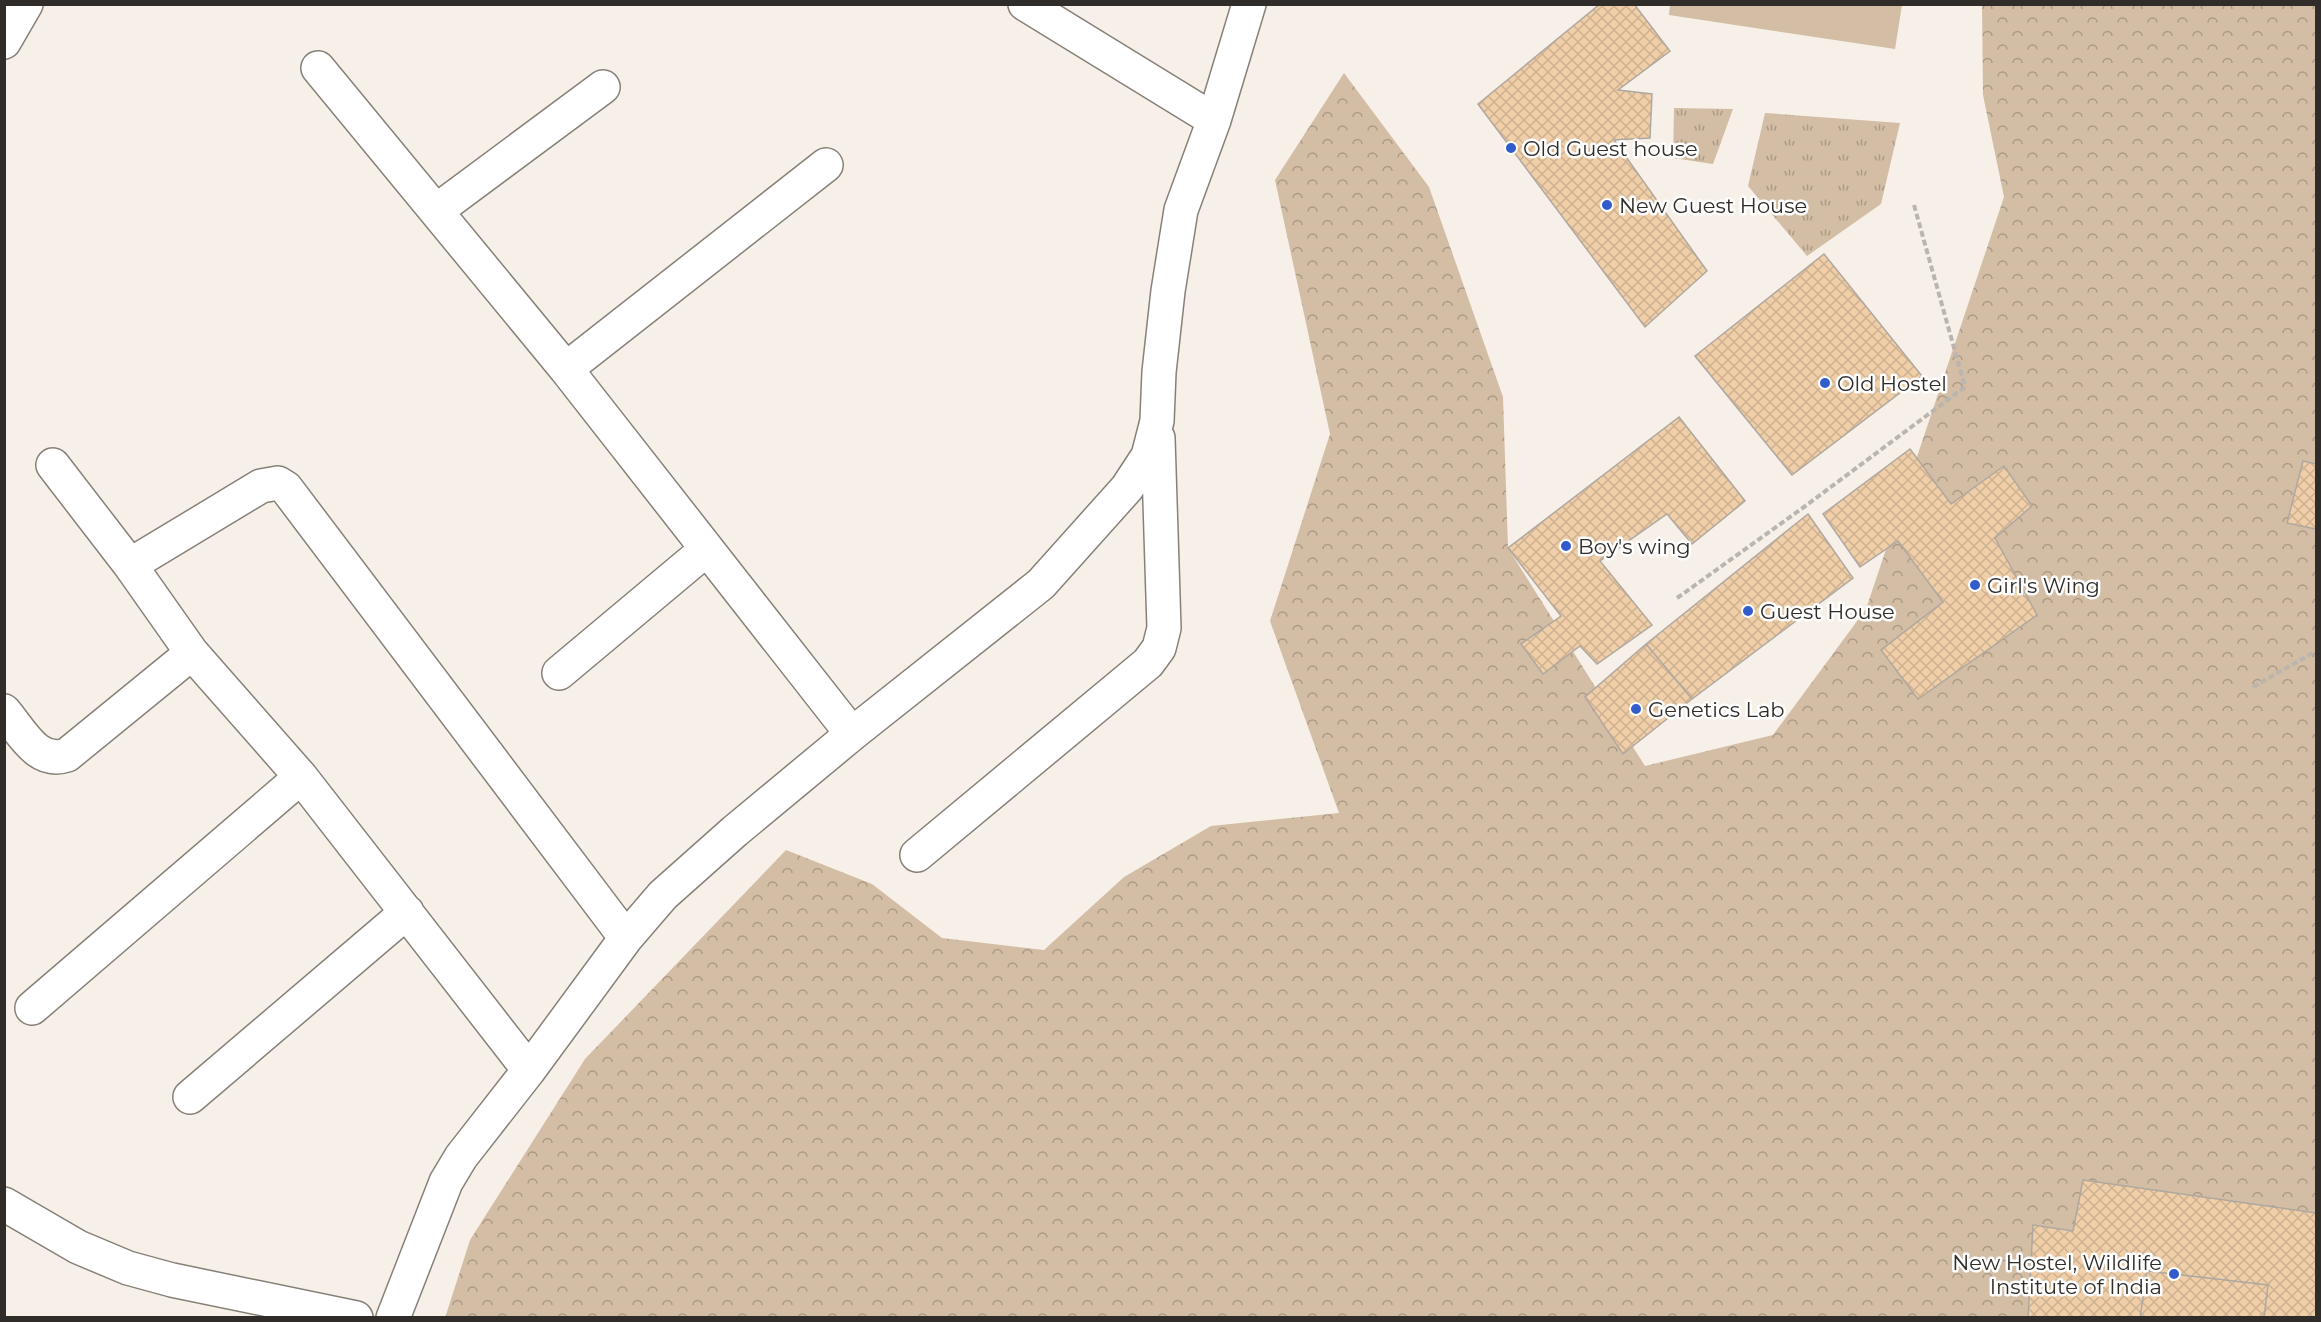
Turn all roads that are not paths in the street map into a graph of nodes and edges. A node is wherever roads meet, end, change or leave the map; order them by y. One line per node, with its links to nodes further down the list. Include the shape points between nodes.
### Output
1 (26, 4): 4 (street)
2 (1025, 4): 7 (street)
3 (1249, 4): 7 (street)
4 (4, 42)
5 (318, 68): 9 (street)
6 (603, 87): 9 (street)
7 (1214, 120): 11 (street, via 1181,210 1173,247)
8 (826, 165): 10 (street)
9 (436, 211): 10 (street)
10 (566, 369): 13 (street)
11 (1157, 421): 18 (street, via 1148,456 1127,488 1041,584); 20 (street, via 1164,628 1159,648 1148,663)
12 (53, 465): 14 (street)
13 (707, 549): 16 (street); 18 (street)
14 (130, 565): 15 (street); 22 (street, via 261,486 278,483 286,488)
15 (192, 653): 17 (street, via 67,755 56,759 36,750); 19 (street)
16 (559, 673)
17 (4, 711)
18 (852, 734): 22 (street, via 663,895)
19 (301, 777): 21 (street); 23 (street)
20 (917, 855)
21 (407, 912): 24 (street); 25 (street)
22 (626, 938): 24 (street)
23 (32, 1008)
24 (529, 1070): 28 (street, via 461,1156 446,1182)
25 (190, 1097)
26 (4, 1204): 27 (street, via 78,1247 128,1268)
27 (356, 1317)
28 (393, 1317)

